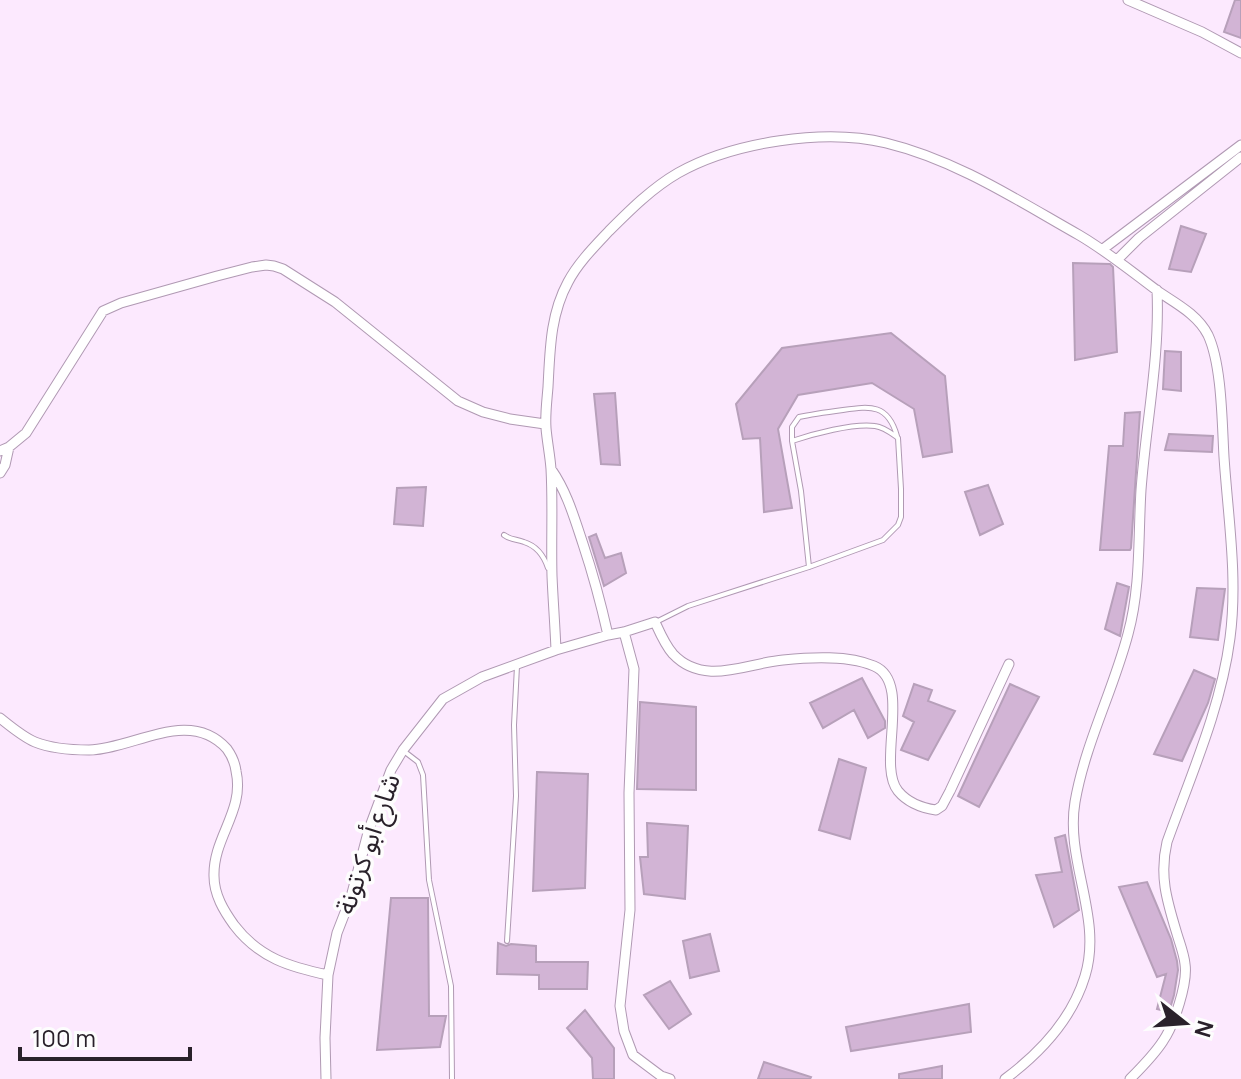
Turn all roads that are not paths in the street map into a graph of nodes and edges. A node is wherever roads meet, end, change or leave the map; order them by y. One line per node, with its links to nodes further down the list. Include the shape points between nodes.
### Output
1 (1128, 0): 2 (street)
2 (1241, 53)
3 (1241, 145): 5 (street)
4 (1241, 157): 6 (street)
5 (1103, 249): 6 (street); 8 (street, via 983,181 885,142 851,136 799,139 729,152 676,174 624,216 580,262 556,312)
6 (1118, 259): 7 (street)
7 (1157, 290): 30 (street, via 1134,607 1075,802 1074,833 1091,929 1090,953 1065,1020); 31 (street, via 1196,318 1213,352 1233,592 1220,692 1164,857 1167,902 1186,978 1164,1039)
8 (545, 424): 11 (street, via 483,412 458,401 335,302 283,269 266,265 103,311 26,433); 12 (street)
9 (898, 438): 10 (lane, via 871,426); 10 (lane, via 888,416 866,407 799,417); 15 (lane, via 898,525 883,540)
10 (792, 441): 15 (lane)
11 (5, 449): 13 (street)
12 (551, 469): 16 (street); 19 (street, via 572,511)
13 (0, 473)
14 (504, 535): 16 (lane, via 543,555)
15 (809, 567): 17 (lane)
16 (552, 578): 20 (street)
17 (655, 622): 18 (street, شارع أبو كرتونة); 22 (street, via 673,654 704,671 821,659 880,668 891,683 892,780 907,799 936,810 950,791)
18 (624, 632): 19 (street, شارع أبو كرتونة); 29 (street, via 634,669 630,910 620,1006 633,1055)
19 (608, 635): 20 (street, شارع أبو كرتونة)
20 (556, 650): 21 (street, شارع أبو كرتونة)
21 (517, 664): 24 (street, شارع أبو كرتونة, via 443,699); 25 (lane)
22 (1009, 664)
23 (0, 718): 26 (street, via 34,742 88,750 172,730 202,733 222,744 239,783 215,861 219,902 245,940 261,952)
24 (403, 750): 26 (street, شارع أبو كرتونة, via 369,829); 28 (lane, via 418,762 423,775 429,880 451,986)
25 (507, 941)
26 (328, 975): 27 (street, شارع أبو كرتونة)
27 (326, 1079)
28 (452, 1079)
29 (670, 1079)
30 (1005, 1079)
31 (1130, 1079)

